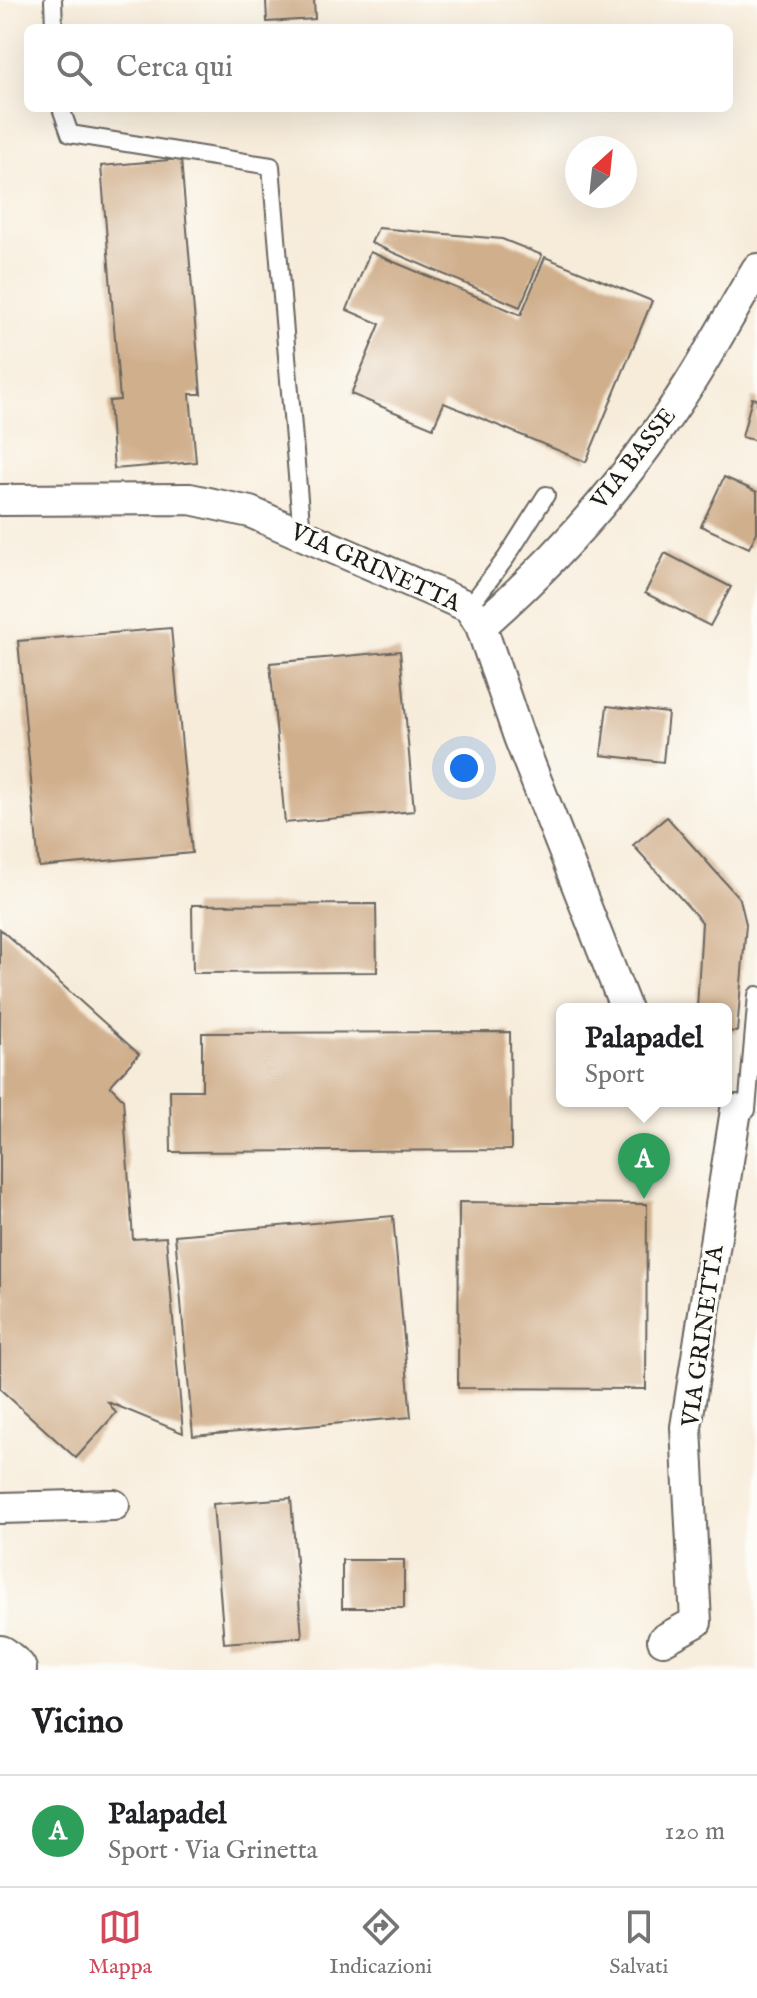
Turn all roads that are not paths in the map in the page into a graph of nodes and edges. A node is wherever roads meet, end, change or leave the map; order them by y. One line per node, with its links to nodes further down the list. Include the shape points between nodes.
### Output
1 (53, 0): 2 (lane)
2 (54, 24)
3 (62, 112): 7 (lane, via 70,134 271,166)
4 (757, 269): 8 (street, VIA BASSE, via 661,426 610,492)
5 (546, 495): 8 (lane)
6 (0, 500): 7 (street, VIA GRINETTA, via 190,499 250,512)
7 (302, 535): 8 (street, VIA GRINETTA)
8 (475, 616): 10 (street, VIA GRINETTA)
9 (757, 995): 11 (lane)
10 (624, 1003)
11 (739, 1107): 14 (street, VIA GRINETTA, via 686,1427 696,1622)
12 (114, 1505): 13 (street)
13 (0, 1508)
14 (663, 1640)
15 (0, 1658): 16 (highway)
16 (14, 1670)

